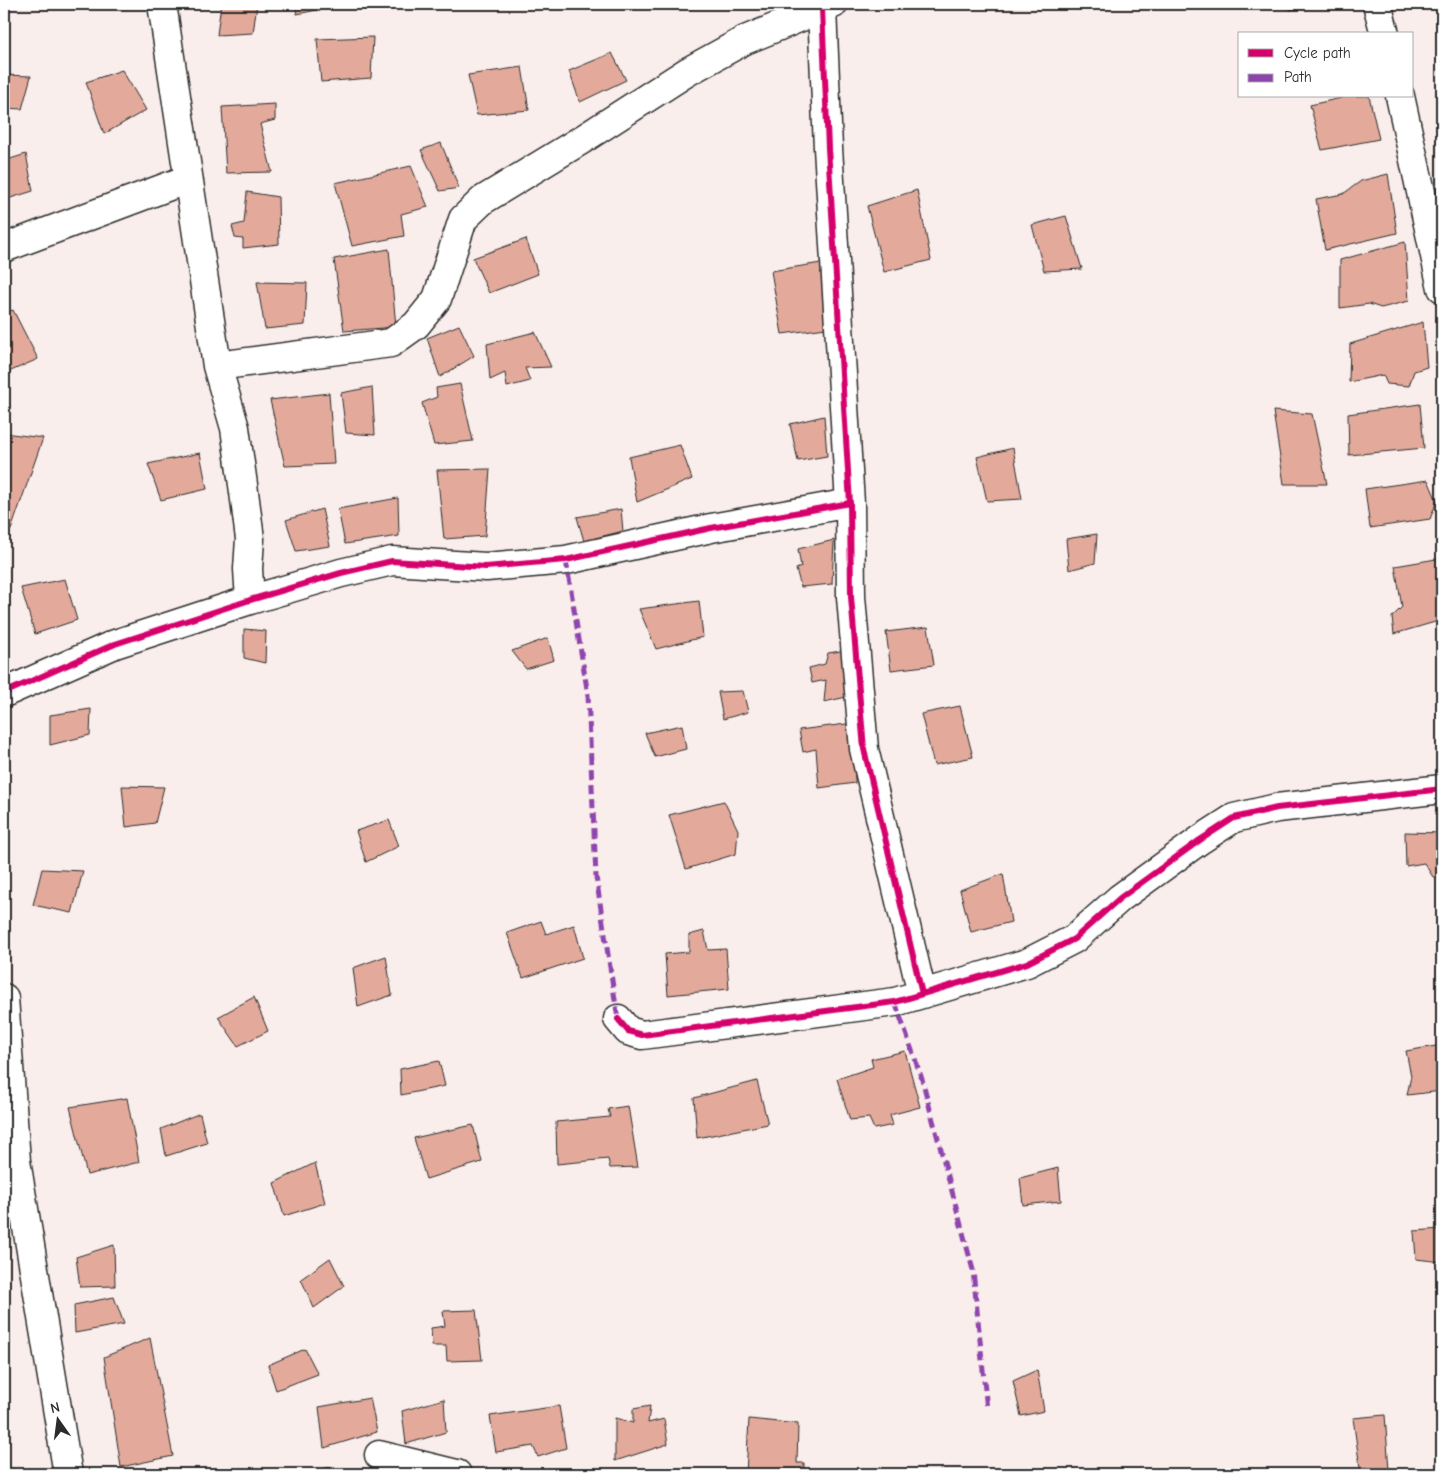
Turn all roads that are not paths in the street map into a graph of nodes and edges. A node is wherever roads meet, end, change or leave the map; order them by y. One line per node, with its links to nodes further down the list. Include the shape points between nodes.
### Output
1 (162, 4): 6 (street)
2 (1377, 4): 4 (street)
3 (828, 6): 9 (street, via 745,40 687,72 483,200 463,219 437,299 416,325 391,342); 10 (street, via 828,148)
4 (1384, 32)
5 (1400, 98): 8 (street)
6 (188, 179): 7 (street); 9 (street)
7 (4, 248)
8 (1442, 288)
9 (217, 366): 11 (street, via 235,428 250,539)
10 (850, 503): 11 (street, via 711,528 566,560 486,567 392,561); 14 (street, via 851,597 864,749)
11 (250, 600): 12 (street, via 114,644)
12 (4, 693)
13 (1442, 790): 14 (street, via 1276,808 1234,818 1120,898 1074,939 1027,963)
14 (922, 994): 16 (street, via 895,1002 642,1035 628,1031)
15 (4, 1010): 18 (street, via 16,1161)
16 (618, 1019)
17 (379, 1455): 19 (street)
18 (59, 1468)
19 (457, 1474)

